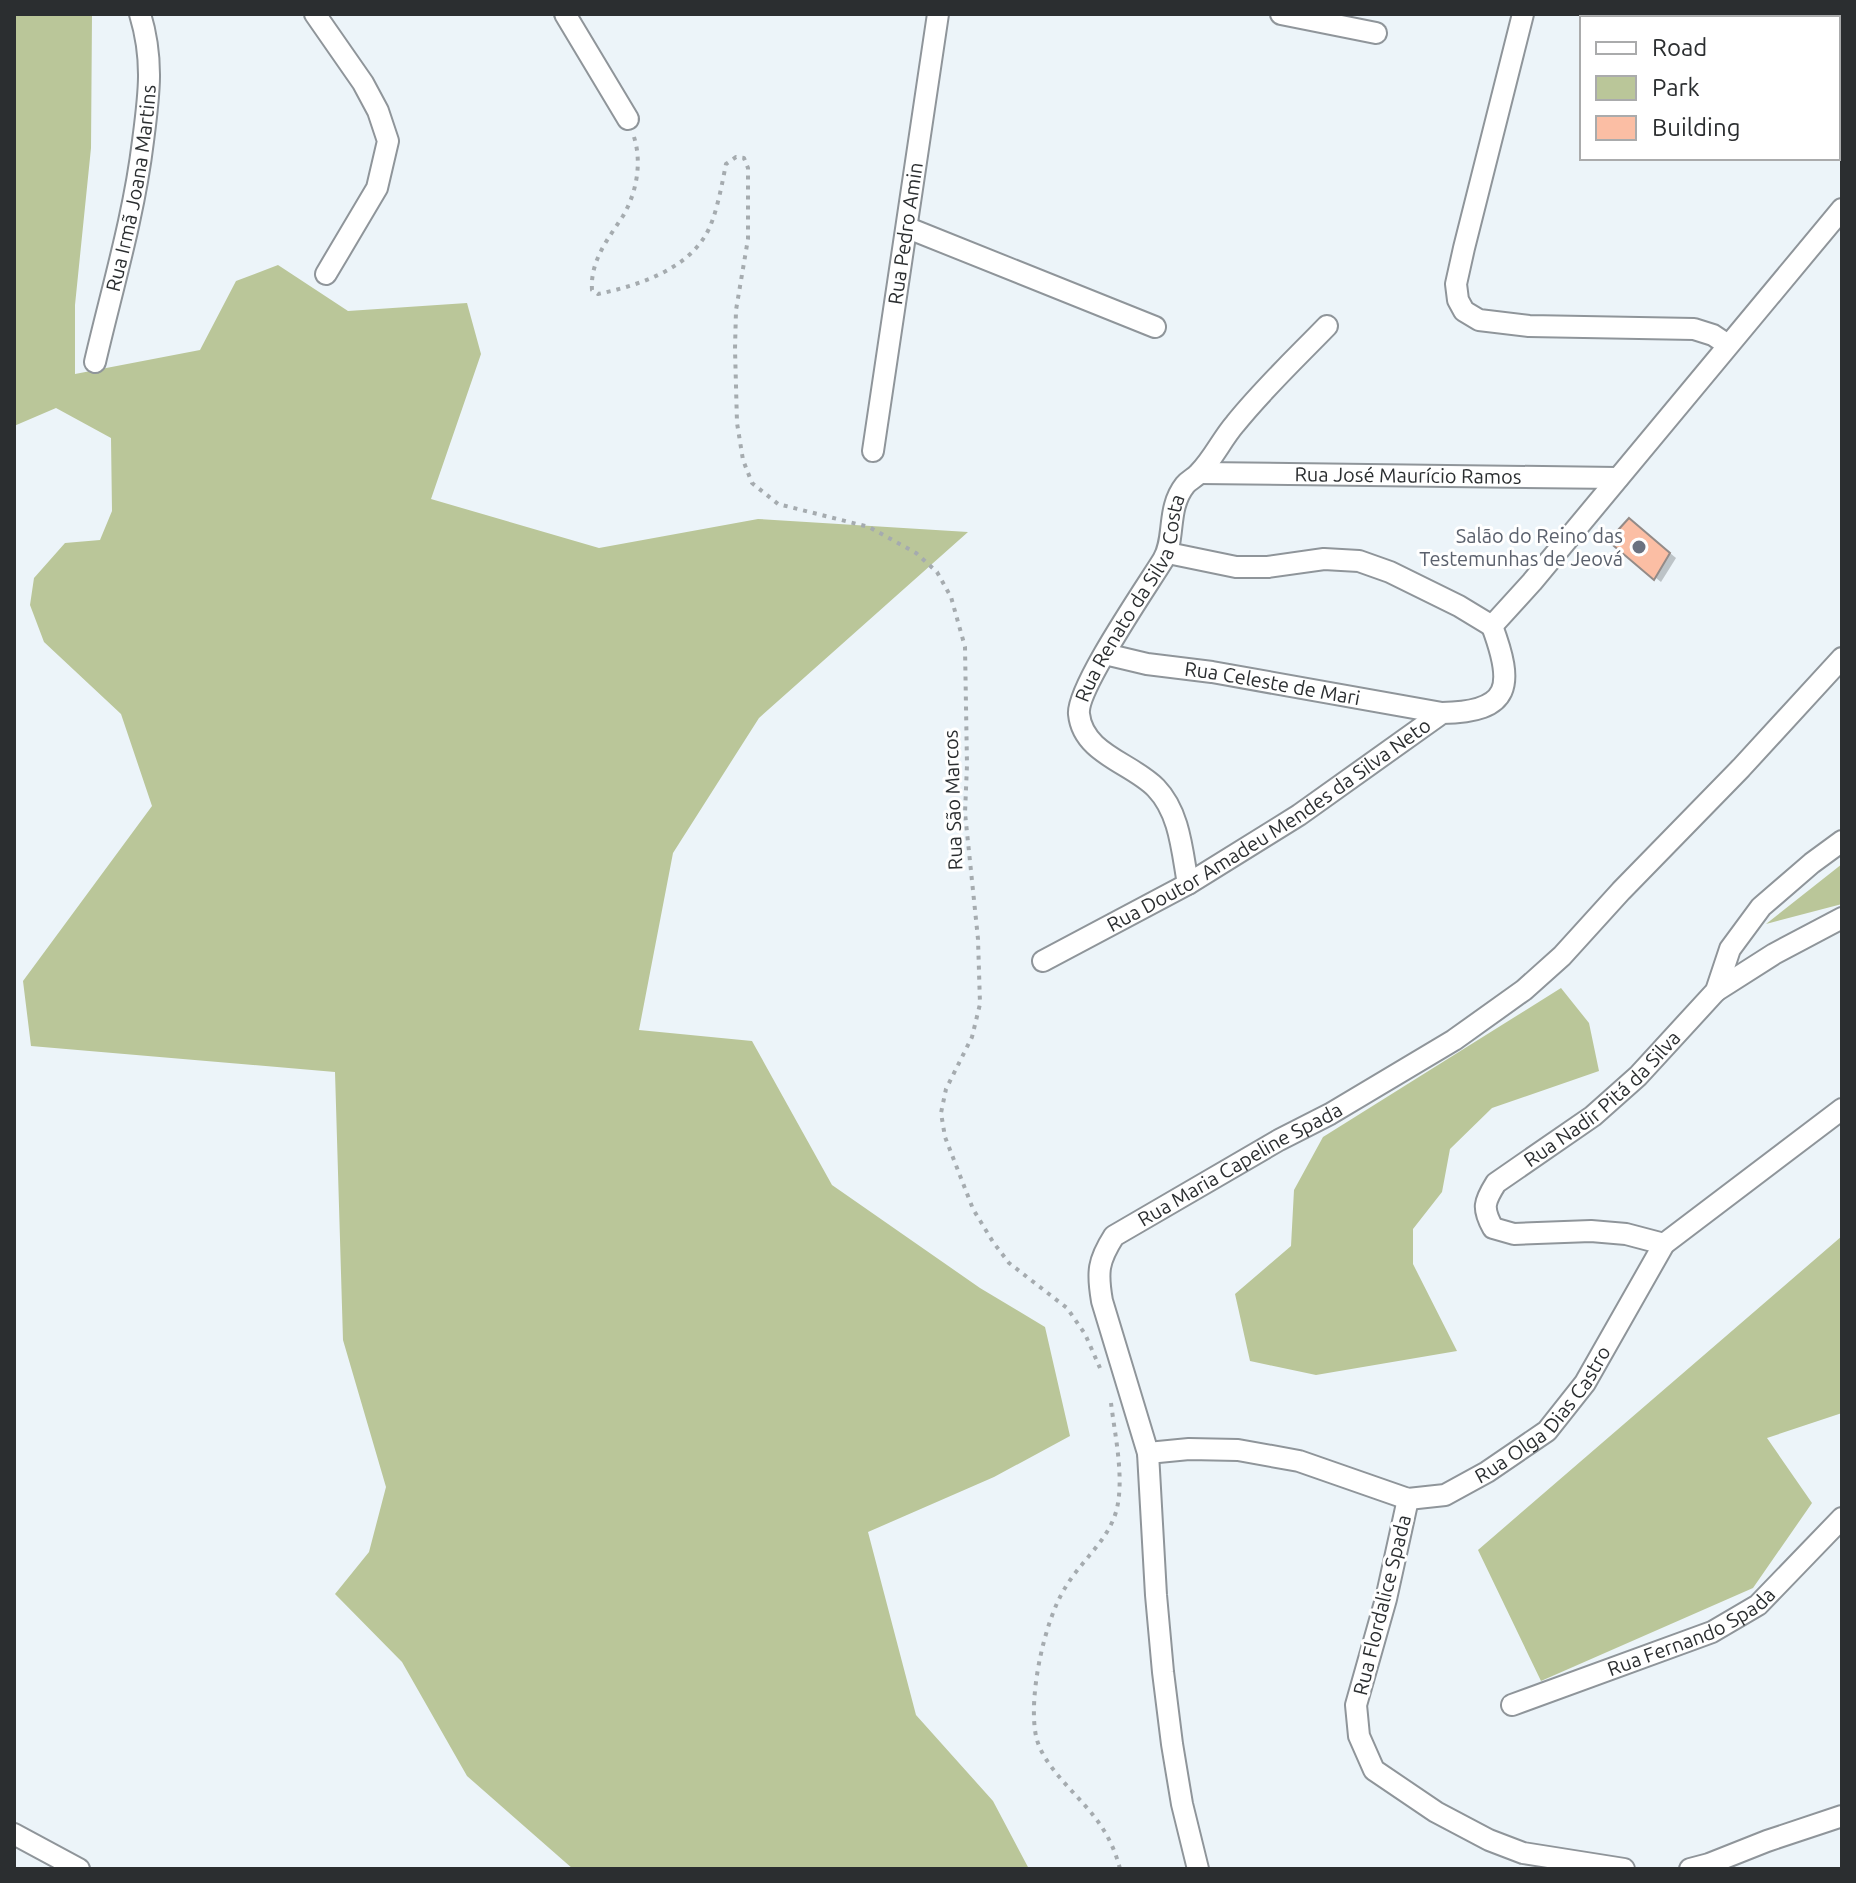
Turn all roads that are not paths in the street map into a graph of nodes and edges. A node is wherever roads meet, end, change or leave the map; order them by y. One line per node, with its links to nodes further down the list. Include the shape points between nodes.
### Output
1 (140, 14): 15 (street, Rua Irmã Joana Martins, via 148,40 149,102 138,184)
2 (315, 14): 11 (street, via 363,83 388,141 377,188)
3 (565, 14): 8 (street)
4 (938, 14): 10 (street, Rua Pedro Amin)
5 (1281, 14): 7 (street)
6 (1523, 14): 14 (street, via 1456,284 1464,311 1479,320 1507,324 1694,329)
7 (1376, 33)
8 (628, 119)
9 (1842, 209): 14 (street)
10 (908, 228): 13 (street); 16 (street, Rua Pedro Amin)
11 (326, 274)
12 (1327, 326): 17 (street, Rua Renato da Silva Costa, via 1235,424)
13 (1155, 327)
14 (1728, 345): 18 (street)
15 (95, 362)
16 (873, 451)
17 (1200, 473): 18 (street, Rua José Maurício Ramos); 19 (street, Rua Renato da Silva Costa, via 1176,501)
18 (1618, 478): 20 (street)
19 (1168, 553): 20 (street, via 1236,567 1359,561); 21 (street, Rua Renato da Silva Costa)
20 (1492, 626): 23 (street, Rua Doutor Amadeu Mendes da Silva Neto, via 1505,668 1505,686 1497,700 1461,713)
21 (1105, 654): 23 (street, Rua Celeste de Mari); 25 (street, Rua Renato da Silva Costa, via 1082,694 1079,713 1086,735 1157,788 1172,811)
22 (1842, 658): 31 (street, Rua Maria Capeline Spada, via 1524,990 1454,1040 1114,1236 1099,1263 1098,1279)
23 (1442, 713): 25 (street, Rua Doutor Amadeu Mendes da Silva Neto, via 1299,815)
24 (1842, 841): 28 (street, Rua Nadir Pitá da Silva, via 1761,907 1730,949)
25 (1188, 884): 27 (street, Rua Doutor Amadeu Mendes da Silva Neto)
26 (1842, 918): 28 (street)
27 (1043, 961)
28 (1716, 991): 30 (street, Rua Nadir Pitá da Silva, via 1638,1076 1593,1116 1496,1183 1486,1199 1485,1213 1493,1228 1514,1234 1591,1231)
29 (1842, 1109): 30 (street, Rua Olga Dias Castro)
30 (1664, 1244): 32 (street, Rua Olga Dias Castro, via 1585,1383 1547,1431 1445,1495)
31 (1148, 1453): 32 (street, Rua Olga Dias Castro, via 1238,1450 1299,1461); 38 (street, Rua Maria Capeline Spada, via 1163,1672 1182,1804)
32 (1408, 1499): 39 (street, Rua Flordalice Spada, via 1356,1705 1359,1736 1374,1770 1489,1840 1523,1853)
33 (1842, 1518): 34 (street, Rua Fernando Spada, via 1758,1605 1712,1632)
34 (1512, 1705)
35 (1842, 1816): 40 (street)
36 (14, 1834): 37 (street)
37 (79, 1869)
38 (1198, 1869)
39 (1624, 1869)
40 (1690, 1869)

